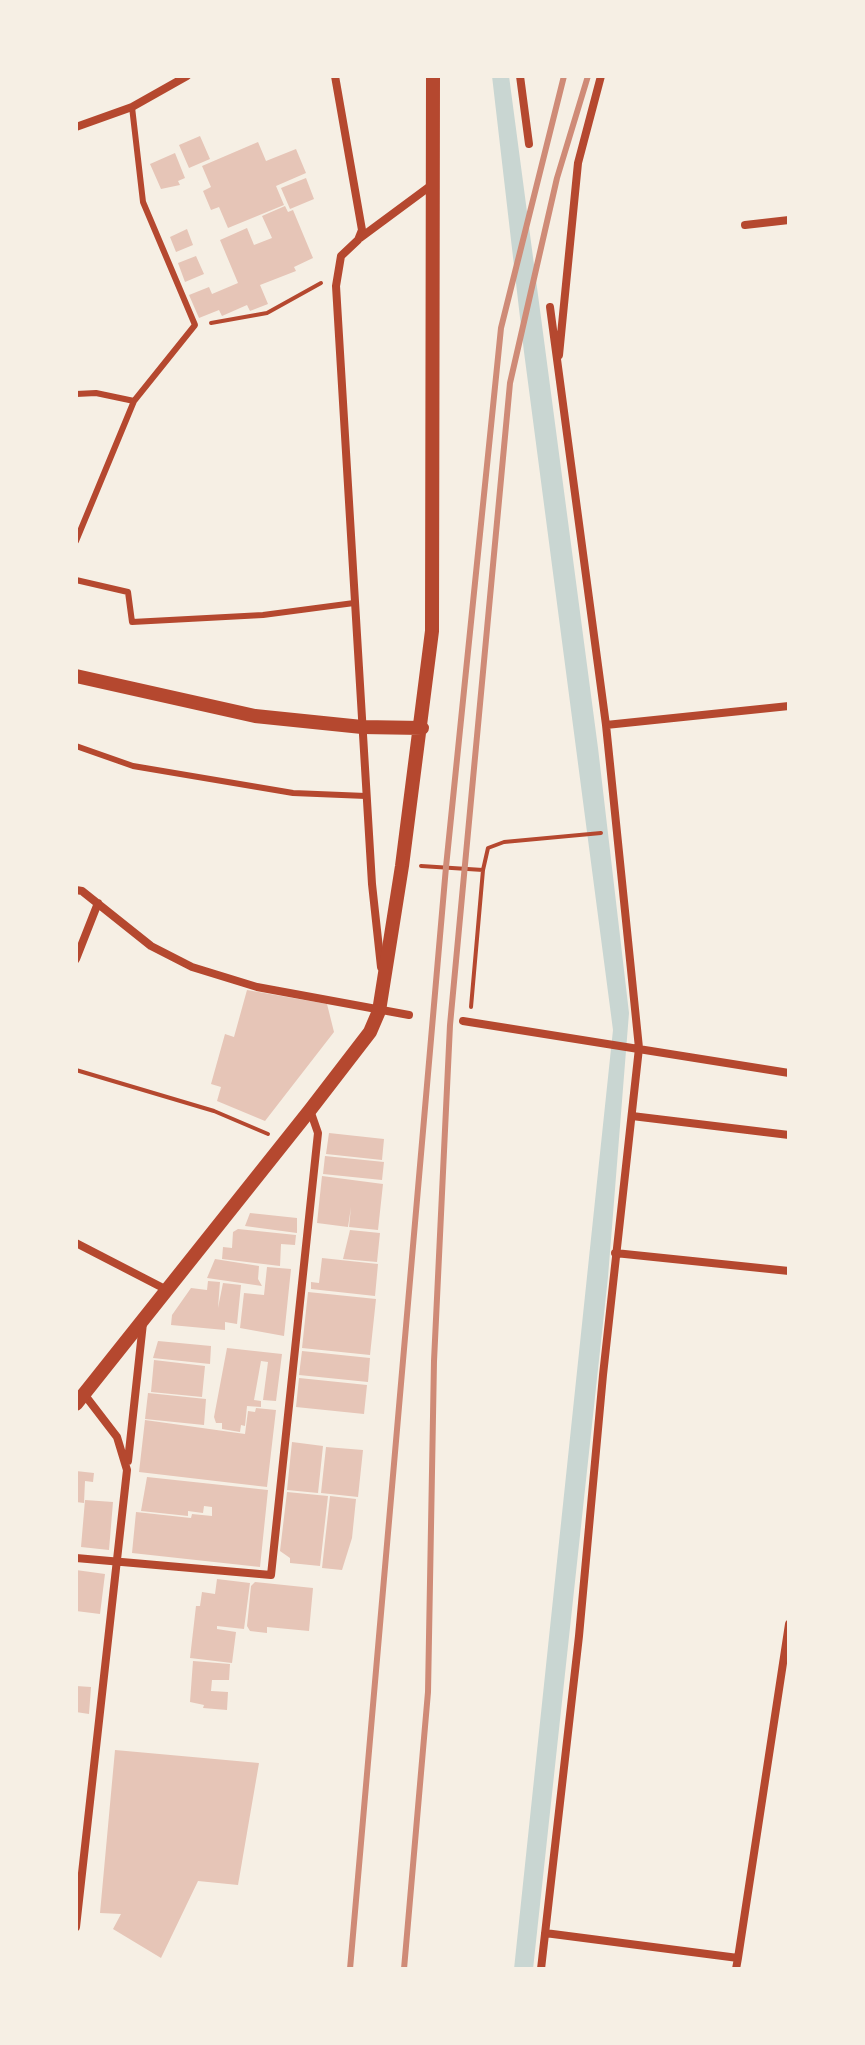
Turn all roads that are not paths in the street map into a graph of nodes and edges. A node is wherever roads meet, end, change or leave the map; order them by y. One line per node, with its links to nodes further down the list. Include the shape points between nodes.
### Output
1 (187, 76): 6 (street)
2 (335, 76): 12 (street, via 361,213)
3 (433, 76): 9 (street)
4 (520, 76): 8 (street)
5 (601, 76): 14 (street, via 578,163)
6 (132, 107): 7 (street); 16 (lane, via 143,202 195,325)
7 (76, 127)
8 (529, 144)
9 (433, 184): 12 (street); 24 (street, via 434,553)
10 (789, 220): 11 (street)
11 (745, 225)
12 (358, 240): 19 (street, via 341,256 337,274)
13 (550, 307): 14 (street)
14 (557, 372): 22 (street)
15 (76, 394): 16 (lane)
16 (134, 401): 17 (lane)
17 (76, 541)
18 (76, 580): 19 (lane, via 128,592 132,622 263,615)
19 (354, 603): 23 (street)
20 (76, 676): 23 (street, via 255,716)
21 (789, 706): 22 (street)
22 (606, 725): 34 (street)
23 (362, 727): 24 (street); 26 (street)
24 (422, 728): 30 (street)
25 (76, 746): 26 (lane, via 133,766 293,793)
26 (366, 796): 30 (street)
27 (76, 890): 28 (street)
28 (98, 903): 29 (street); 31 (street, via 151,946 192,967 257,987)
29 (76, 959)
30 (384, 988): 31 (street)
31 (379, 1011): 32 (street); 36 (street, via 370,1032)
32 (409, 1015)
33 (467, 1022): 34 (street)
34 (639, 1048): 35 (street); 37 (street)
35 (789, 1073)
36 (310, 1110): 42 (street); 47 (street, via 318,1133 271,1575)
37 (632, 1116): 38 (street); 40 (street)
38 (789, 1135)
39 (76, 1243): 42 (street)
40 (615, 1253): 41 (street); 50 (street)
41 (789, 1271)
42 (167, 1290): 43 (street)
43 (144, 1320): 44 (street); 45 (street)
44 (80, 1399): 45 (street, via 117,1437)
45 (127, 1470): 47 (street)
46 (76, 1558): 47 (street)
47 (120, 1562): 49 (street)
48 (789, 1624): 51 (street)
49 (76, 1927)
50 (545, 1933): 51 (street); 52 (street)
51 (738, 1958): 53 (street)
52 (541, 1969)
53 (736, 1969)

